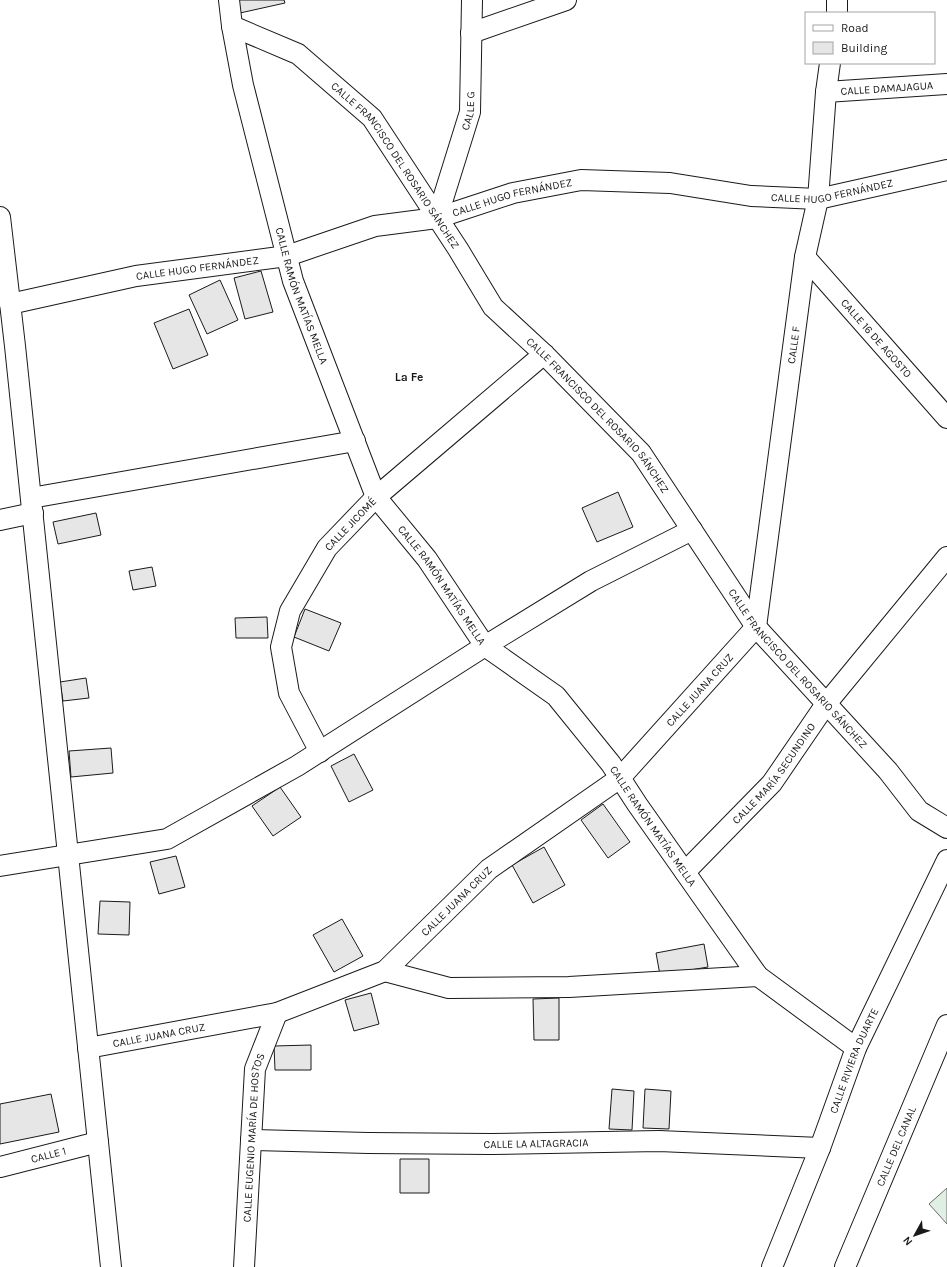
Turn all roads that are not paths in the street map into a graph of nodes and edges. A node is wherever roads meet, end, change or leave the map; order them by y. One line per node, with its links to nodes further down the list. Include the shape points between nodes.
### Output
1 (229, 0): 6 (street, CALLE RAMÓN MATÍAS MELLA)
2 (472, 0): 7 (street, CALLE G)
3 (566, 0): 7 (street)
4 (837, 0): 5 (street)
5 (837, 12)
6 (232, 26): 14 (street, CALLE FRANCISCO DEL ROSARIO SÁNCHEZ, via 298,54 372,118); 15 (street, CALLE RAMÓN MATÍAS MELLA, via 243,85)
7 (471, 33): 14 (street, CALLE G, via 470,112)
8 (830, 64): 10 (street, CALLE F)
9 (947, 84): 10 (street, CALLE DAMAJAGUA)
10 (826, 92): 12 (street, CALLE F)
11 (947, 170): 12 (street, CALLE HUGO FERNÁNDEZ)
12 (818, 199): 14 (street, CALLE HUGO FERNÁNDEZ, via 751,196 670,183 581,180 513,193); 16 (street, CALLE F)
13 (0, 217): 17 (street)
14 (437, 218): 15 (street, CALLE HUGO FERNÁNDEZ, via 375,226); 19 (street, CALLE FRANCISCO DEL ROSARIO SÁNCHEZ, via 493,307)
15 (287, 256): 18 (street, CALLE HUGO FERNÁNDEZ, via 136,276); 21 (street, CALLE RAMÓN MATÍAS MELLA, via 293,281)
16 (805, 257): 20 (street, CALLE 16 DE AGOSTO); 27 (street, CALLE F)
17 (2, 259): 18 (street)
18 (10, 304): 23 (street)
19 (544, 354): 22 (street, CALLE JICOMÉ); 25 (street, CALLE FRANCISCO DEL ROSARIO SÁNCHEZ, via 641,453)
20 (947, 418)
21 (354, 441): 22 (street, CALLE RAMÓN MATÍAS MELLA); 23 (street)
22 (376, 497): 28 (street, CALLE RAMÓN MATÍAS MELLA, via 426,559); 30 (street, CALLE JICOMÉ, via 326,548 290,611 281,647 289,693)
23 (32, 506): 24 (street); 33 (street)
24 (0, 520)
25 (692, 530): 27 (street, CALLE FRANCISCO DEL ROSARIO SÁNCHEZ); 28 (street, via 591,581)
26 (947, 557): 29 (street, CALLE MARÍA SECUNDINO)
27 (756, 627): 29 (street, CALLE FRANCISCO DEL ROSARIO SÁNCHEZ); 31 (street, CALLE JUANA CRUZ)
28 (485, 646): 30 (street); 31 (street, CALLE RAMÓN MATÍAS MELLA, via 556,696)
29 (826, 704): 32 (street, CALLE FRANCISCO DEL ROSARIO SÁNCHEZ, via 888,771 920,811); 36 (street, CALLE MARÍA SECUNDINO, via 772,783)
30 (320, 752): 33 (street, via 167,839)
31 (620, 778): 36 (street, CALLE RAMÓN MATÍAS MELLA); 37 (street, CALLE JUANA CRUZ, via 489,869)
32 (947, 828)
33 (68, 855): 35 (street); 41 (street)
34 (947, 860): 42 (street, CALLE RIVIERA DUARTE)
35 (0, 866)
36 (685, 872): 38 (street, CALLE RAMÓN MATÍAS MELLA)
37 (385, 971): 38 (street, via 449,988 569,987); 39 (street, CALLE JUANA CRUZ)
38 (758, 976): 42 (street, CALLE RAMÓN MATÍAS MELLA)
39 (277, 1012): 41 (street, CALLE JUANA CRUZ); 43 (street, CALLE EUGENIO MARÍA DE HOSTOS, via 255,1069)
40 (947, 1025): 50 (street, CALLE DEL CANAL)
41 (88, 1048): 44 (street)
42 (856, 1048): 45 (street, CALLE RIVIERA DUARTE)
43 (251, 1140): 45 (street, CALLE LA ALTAGRACIA, via 368,1144 659,1141); 48 (street, CALLE EUGENIO MARÍA DE HOSTOS)
44 (98, 1142): 46 (street, CALLE 1); 47 (street)
45 (820, 1148): 49 (street, CALLE RIVIERA DUARTE)
46 (0, 1167)
47 (111, 1267)
48 (244, 1267)
49 (772, 1267)
50 (845, 1267)

